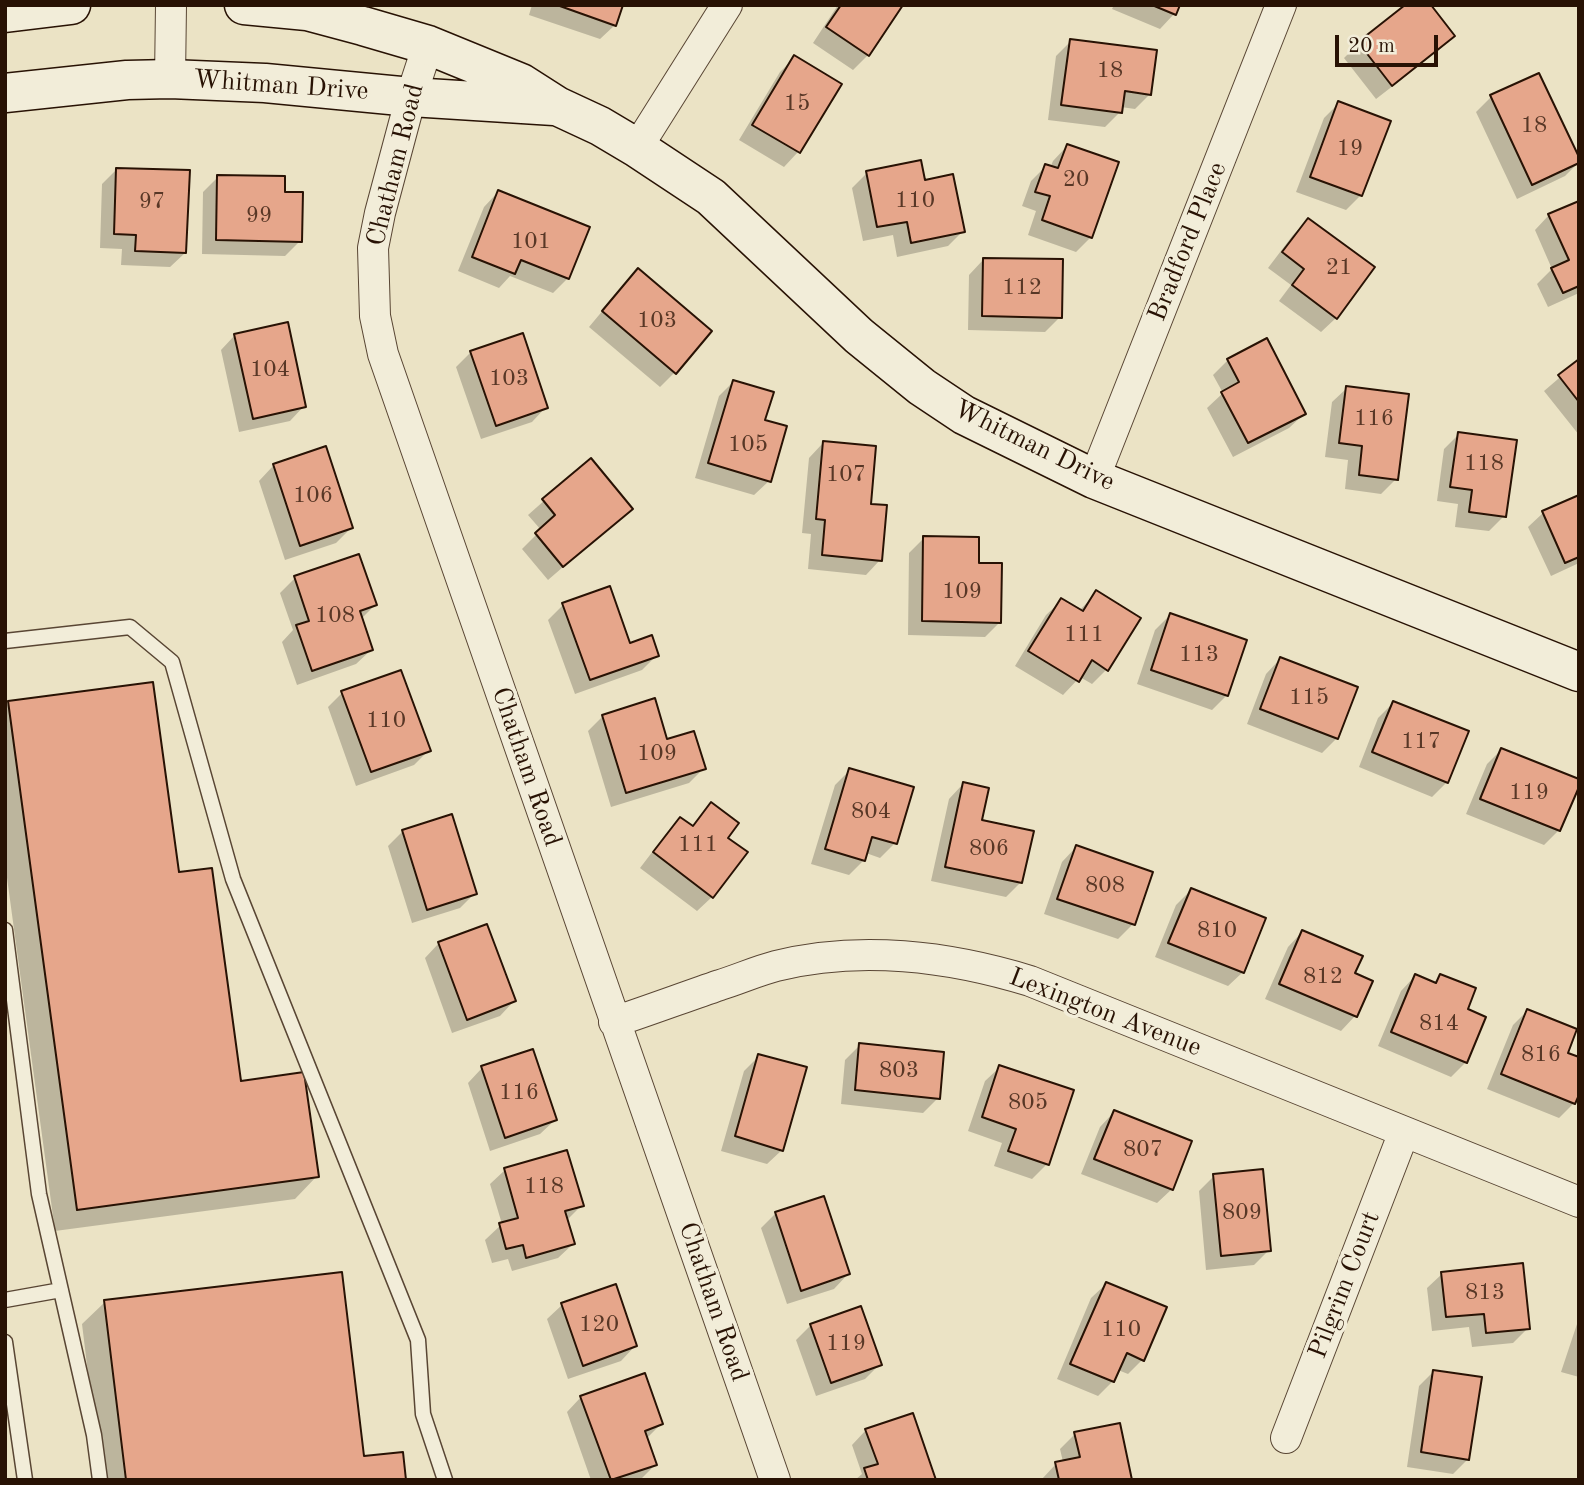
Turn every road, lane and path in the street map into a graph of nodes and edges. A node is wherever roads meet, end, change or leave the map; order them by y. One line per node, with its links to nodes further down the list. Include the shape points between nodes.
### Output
1 (71, 5): 6 (street)
2 (171, 5): 8 (street)
3 (244, 5): 7 (street, Whitman Drive, via 307,12)
4 (727, 5): 12 (street)
5 (1281, 5): 13 (street, Bradford Place)
6 (5, 13)
7 (428, 45): 10 (street, Chatham Road); 11 (street, Whitman Drive, via 521,83)
8 (170, 79): 9 (street, Whitman Drive); 10 (street, Whitman Drive)
9 (5, 93)
10 (411, 97): 11 (street, Whitman Drive); 17 (street, Chatham Road, via 373,248 375,316 383,354)
11 (557, 106): 12 (street, Whitman Drive)
12 (637, 148): 13 (street, Whitman Drive, via 711,197 859,337 922,387 964,415)
13 (1094, 479): 15 (street, Whitman Drive)
14 (5, 642): 26 (lane, via 130,627 172,662 233,878 418,1340 423,1414)
15 (1579, 672)
16 (5, 930): 20 (lane, via 39,1195)
17 (614, 1022): 18 (street, Lexington Avenue, via 775,966 805,960 880,956 954,961 1030,981); 27 (street, Chatham Road)
18 (1404, 1132): 19 (street, Lexington Avenue); 23 (street, Pilgrim Court)
19 (1579, 1202)
20 (61, 1290): 21 (lane); 25 (lane)
21 (5, 1300)
22 (5, 1342): 24 (lane)
23 (1286, 1438)
24 (25, 1480)
25 (100, 1480)
26 (444, 1480)
27 (775, 1480)

